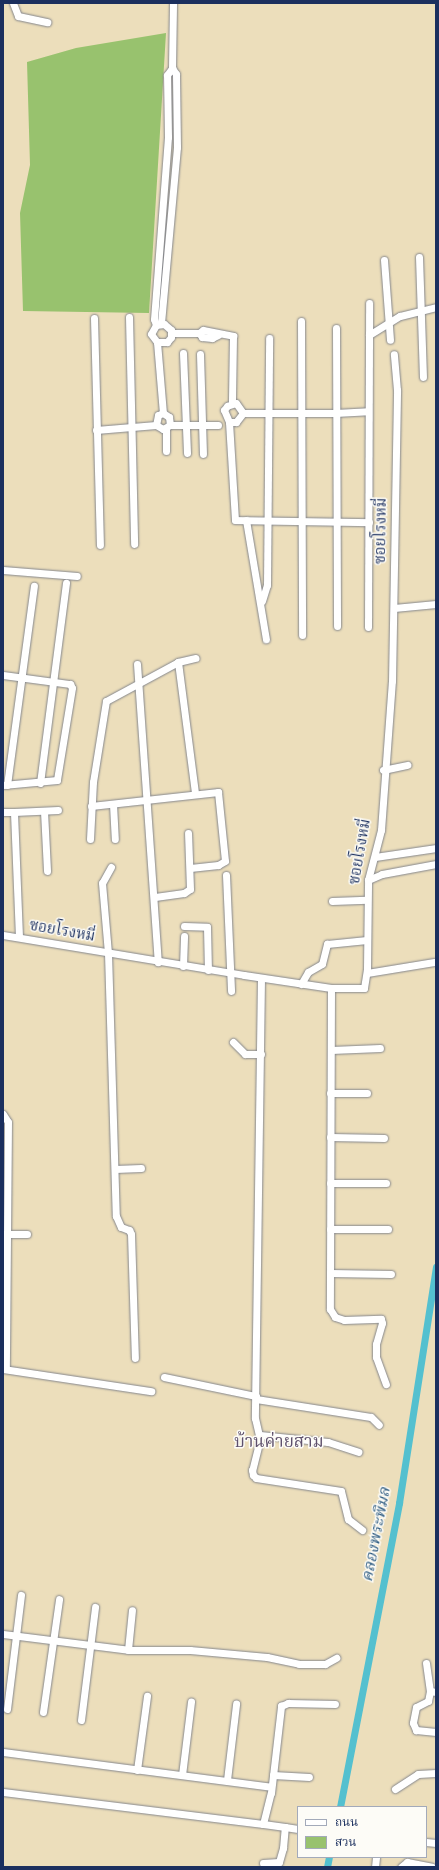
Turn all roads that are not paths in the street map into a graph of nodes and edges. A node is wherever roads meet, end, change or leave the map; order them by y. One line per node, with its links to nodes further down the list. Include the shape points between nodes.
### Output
1 (13, 3): 3 (street, via 18,16)
2 (173, 3): 4 (street)
3 (47, 22)
4 (172, 68): 5 (street, via 167,74); 6 (street, via 176,74)
5 (168, 132): 6 (street); 7 (street)
6 (177, 132): 8 (street)
7 (161, 232): 8 (street); 18 (street, via 154,319)
8 (169, 233): 18 (street)
9 (419, 256): 13 (street)
10 (384, 260): 17 (street)
11 (369, 303): 21 (street)
12 (436, 307): 13 (street)
13 (420, 310): 17 (street); 28 (street)
14 (129, 317): 42 (street)
15 (94, 318): 43 (street)
16 (301, 321): 34 (street)
17 (390, 322): 21 (street); 23 (street)
18 (158, 324): 20 (street, via 169,328); 24 (street, via 152,334)
19 (336, 328): 35 (street)
20 (171, 334): 24 (street, via 166,342); 29 (street, via 199,333 203,330 233,336)
21 (369, 335): 30 (street)
22 (269, 338): 33 (street)
23 (390, 340)
24 (157, 342): 31 (street)
25 (183, 353): 38 (street)
26 (200, 354): 39 (street)
27 (394, 354): 60 (street, ซอยโรงหมี่, via 397,390)
28 (423, 377)
29 (232, 403): 32 (street, via 241,407); 36 (street, via 224,410)
30 (368, 411): 35 (street); 51 (street)
31 (163, 413): 37 (street, via 156,417); 41 (street, via 169,417)
32 (243, 413): 33 (street); 36 (street, via 236,422)
33 (268, 413): 34 (street); 48 (street)
34 (301, 413): 35 (street); 49 (street)
35 (335, 414): 50 (street)
36 (230, 422): 47 (street, via 235,520)
37 (156, 425): 41 (street); 42 (street)
38 (186, 425): 39 (street); 41 (street); 45 (street)
39 (202, 425): 40 (street); 46 (street)
40 (218, 425)
41 (168, 426): 44 (street)
42 (130, 427): 43 (street); 52 (street)
43 (96, 430): 53 (street)
44 (166, 451)
45 (187, 453)
46 (203, 454)
47 (246, 520): 48 (street); 58 (street)
48 (268, 521): 49 (street); 58 (street, via 267,585)
49 (302, 521): 50 (street); 63 (street)
50 (337, 521): 51 (street); 61 (street)
51 (369, 522): 62 (street)
52 (134, 544)
53 (100, 545)
54 (3, 570): 55 (street)
55 (77, 576)
56 (66, 583): 70 (street)
57 (34, 586): 69 (street)
58 (262, 601): 64 (street)
59 (436, 604): 60 (street)
60 (394, 608): 73 (street, ซอยโรงหมี่, via 392,681)
61 (337, 626)
62 (368, 627)
63 (302, 635)
64 (266, 639)
65 (196, 658): 66 (street)
66 (178, 662): 71 (street); 76 (street)
67 (137, 664): 71 (street)
68 (3, 675): 69 (street)
69 (22, 678): 70 (street); 75 (street)
70 (54, 681): 74 (street); 74 (street, via 70,684 72,688 58,778 54,782)
71 (139, 682): 77 (street); 79 (street, via 108,698 104,705)
72 (407, 766): 73 (street)
73 (384, 770): 88 (street, ซอยโรงหมี่, via 381,830)
74 (40, 783): 75 (street)
75 (5, 785)
76 (195, 793): 77 (street); 91 (street, via 215,791 221,796 225,860 218,865)
77 (148, 799): 78 (street); 95 (street)
78 (112, 804): 79 (street); 86 (street)
79 (91, 806): 85 (street)
80 (58, 810): 81 (street)
81 (44, 811): 83 (street); 92 (street)
82 (3, 812): 83 (street)
83 (14, 812): 101 (street)
84 (188, 833): 91 (street)
85 (90, 839)
86 (115, 839)
87 (436, 848): 88 (street)
88 (375, 857): 94 (street, ซอยโรงหมี่)
89 (436, 864): 94 (street, via 382,874)
90 (111, 867): 103 (street, via 102,883)
91 (190, 868): 95 (street, via 189,892)
92 (47, 871)
93 (226, 874): 110 (street)
94 (368, 880): 97 (street, ซอยโรงหมี่)
95 (155, 897): 104 (street)
96 (332, 900): 97 (street)
97 (367, 900): 102 (street, ซอยโรงหมี่)
98 (184, 926): 107 (street, via 207,927)
99 (3, 935): 101 (street, ซอยโรงหมี่)
100 (184, 936): 106 (street)
101 (19, 937): 103 (street, ซอยโรงหมี่)
102 (367, 940): 108 (street, ซอยโรงหมี่); 111 (street, via 327,944 322,964 308,972)
103 (108, 953): 104 (street, ซอยโรงหมี่); 123 (street)
104 (158, 962): 106 (street, ซอยโรงหมี่)
105 (434, 962): 108 (street)
106 (183, 966): 107 (street, ซอยโรงหมี่)
107 (208, 970): 110 (street, ซอยโรงหมี่)
108 (367, 973): 112 (street, ซอยโรงหมี่, via 366,984 361,990)
109 (261, 979): 110 (street, ซอยโรงหมี่); 111 (street, ซอยโรงหมี่); 116 (street)
110 (232, 982)
111 (301, 984): 112 (street, ซอยโรงหมี่)
112 (331, 989): 115 (street)
113 (233, 1042): 116 (street, via 245,1054)
114 (380, 1048): 115 (street)
115 (331, 1050): 118 (street)
116 (261, 1054): 137 (street)
117 (367, 1092): 118 (street)
118 (330, 1093): 120 (street)
119 (3, 1114): 128 (street, via 8,1122)
120 (330, 1137): 121 (street); 124 (street)
121 (384, 1138)
122 (141, 1168): 123 (street)
123 (114, 1169): 132 (street, via 116,1216 121,1227 129,1230 131,1234)
124 (330, 1183): 125 (street); 126 (street)
125 (386, 1183)
126 (330, 1229): 127 (street); 130 (street)
127 (388, 1229)
128 (6, 1234): 129 (street); 133 (street)
129 (27, 1234)
130 (330, 1273): 131 (street); 135 (street, via 330,1308 335,1317 344,1320 381,1320 376,1357)
131 (390, 1274)
132 (135, 1358)
133 (4, 1369): 136 (street)
134 (164, 1377): 137 (street)
135 (386, 1384)
136 (151, 1391)
137 (256, 1397): 138 (street, via 371,1417); 139 (street, via 255,1418)
138 (379, 1425)
139 (260, 1435): 140 (street, via 328,1442); 141 (street, via 252,1470 254,1477 341,1491 348,1519)
140 (358, 1452)
141 (362, 1530)
142 (21, 1595): 147 (street)
143 (59, 1599): 148 (street)
144 (96, 1607): 149 (street)
145 (132, 1610): 150 (street)
146 (3, 1634): 147 (street)
147 (15, 1635): 148 (street); 158 (street)
148 (53, 1640): 149 (street); 159 (street)
149 (91, 1646): 150 (street); 160 (street)
150 (128, 1650): 151 (street, via 190,1650 318,1665)
151 (336, 1658)
152 (426, 1663): 153 (street)
153 (433, 1691): 161 (street, via 428,1701 416,1707 413,1723 416,1730)
154 (147, 1696): 163 (street)
155 (191, 1702): 165 (street)
156 (236, 1704): 168 (street)
157 (335, 1704): 166 (street, via 283,1704)
158 (7, 1709)
159 (43, 1712)
160 (81, 1720)
161 (436, 1732)
162 (3, 1752): 163 (street)
163 (137, 1770): 165 (street)
164 (436, 1773): 170 (street, via 418,1774)
165 (182, 1775): 168 (street)
166 (273, 1775): 167 (street); 169 (street)
167 (309, 1777)
168 (227, 1780): 169 (street)
169 (271, 1787): 172 (street)
170 (394, 1789)
171 (3, 1792): 172 (street)
172 (263, 1824): 173 (street)
173 (285, 1827): 174 (street); 175 (street, via 280,1861)
174 (297, 1829)
175 (263, 1863)
176 (401, 1867): 177 (street, via 407,1862)
177 (432, 1867)

